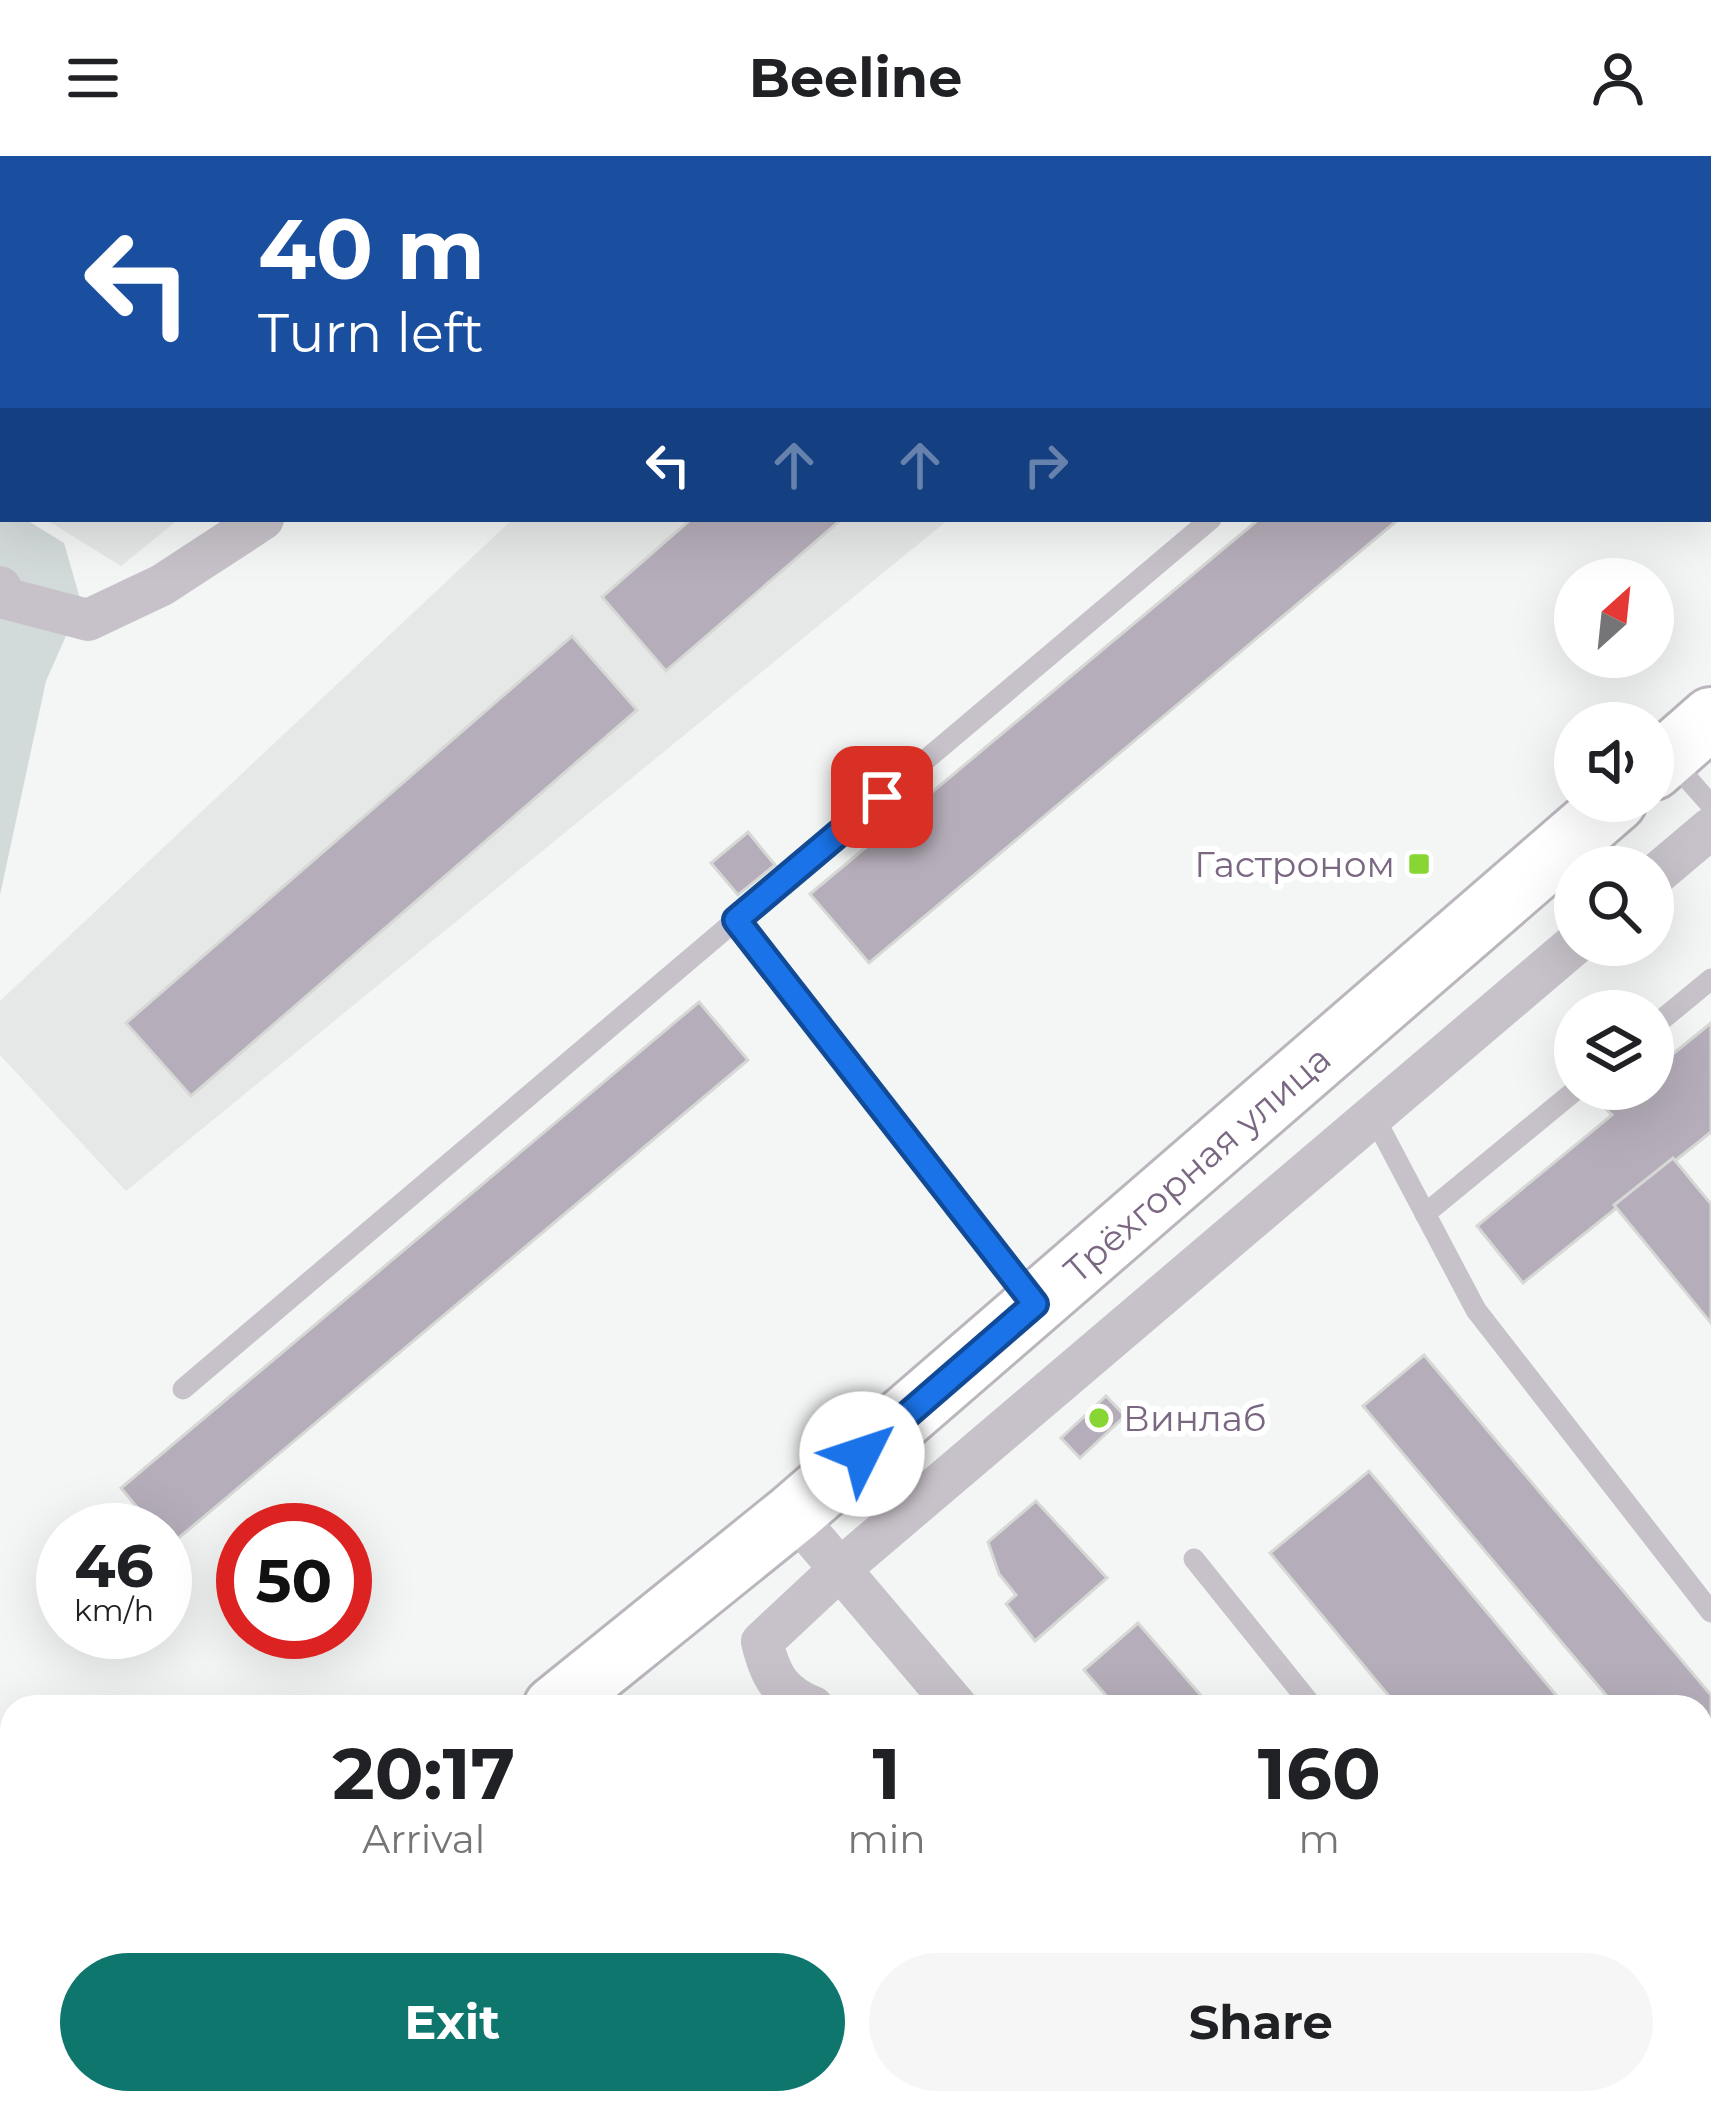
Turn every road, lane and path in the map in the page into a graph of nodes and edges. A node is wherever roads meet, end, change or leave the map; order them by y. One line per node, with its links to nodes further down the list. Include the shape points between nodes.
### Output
1 (258, 522): 3 (street, via 162,585 88,620 8,599)
2 (1206, 522): 9 (lane)
3 (0, 587)
4 (1677, 748): 5 (lane)
5 (1711, 805)
6 (1592, 822): 16 (main road, Трёхгорная улица)
7 (1711, 828): 8 (street)
8 (1674, 860)
9 (736, 920): 16 (lane); 17 (lane)
10 (1554, 962): 14 (street)
11 (1711, 979): 12 (lane)
12 (1674, 1010)
13 (1554, 1108): 15 (lane)
14 (1373, 1115): 15 (lane); 20 (street)
15 (1425, 1214): 21 (lane, via 1476,1310)
16 (1035, 1304): 18 (main road, Трёхгорная улица)
17 (182, 1389)
18 (793, 1514): 20 (street); 22 (main road, Трёхгорная улица)
19 (1194, 1559): 25 (lane)
20 (841, 1569): 23 (street, via 762,1642 770,1674); 24 (street)
21 (1711, 1612)
22 (569, 1695)
23 (788, 1695)
24 (947, 1695)
25 (1303, 1695)

